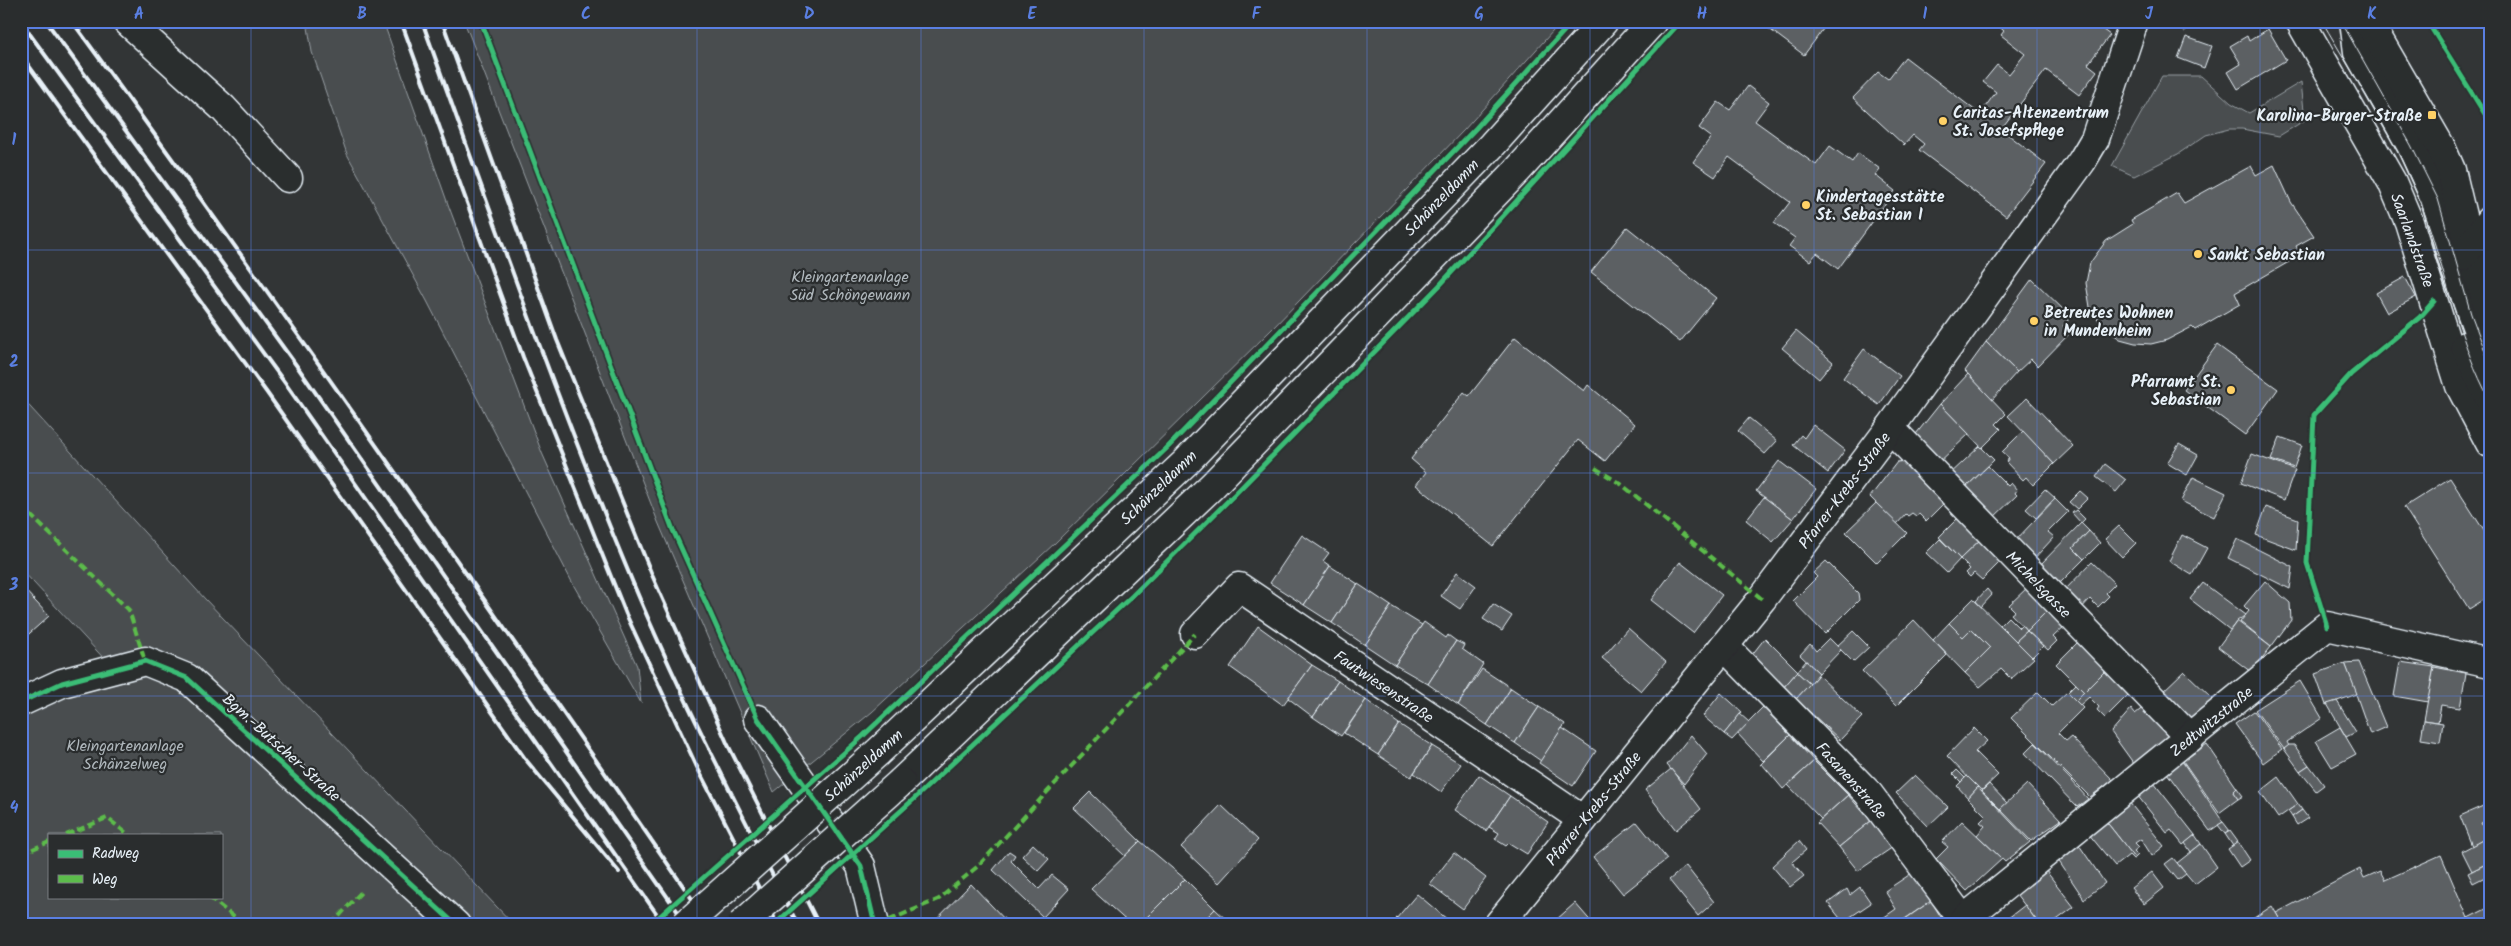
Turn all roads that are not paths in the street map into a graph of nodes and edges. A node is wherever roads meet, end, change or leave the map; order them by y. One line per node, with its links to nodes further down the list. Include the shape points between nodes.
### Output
1 (126, 21): 8 (street, via 223,108)
2 (1604, 21): 25 (street, Schänzeldamm, bridge, via 1492,145 1185,463 877,753)
3 (1653, 21): 26 (street, bridge, via 1517,171 1212,486 901,782)
4 (2134, 21): 14 (street, Pfarrer-Krebs-Straße, via 2095,139)
5 (2300, 21): 10 (street, Saarlandstraße, via 2392,182 2409,222)
6 (2354, 21): 10 (street, via 2358,52 2412,145 2435,198)
7 (2368, 21): 10 (street, Saarlandstraße, via 2451,170)
8 (288, 178)
9 (2490, 220): 10 (street)
10 (2450, 275): 11 (street, Saarlandstraße); 12 (street); 13 (street, via 2469,359); 15 (street, Saarlandstraße, via 2460,386)
11 (2490, 313)
12 (2490, 364)
13 (2490, 400)
14 (1890, 428): 17 (street, Pfarrer-Krebs-Straße); 21 (street, Michelsgasse)
15 (2490, 442)
16 (1195, 634): 22 (street, Fautwiesenstraße, via 1239,587)
17 (1724, 646): 22 (street, Pfarrer-Krebs-Straße); 23 (street, Fasanenstraße, via 1868,793)
18 (2490, 663): 21 (street, Zedtwitzstraße, via 2327,626)
19 (21, 702): 24 (street, Bgm.-Butscher-Straße, via 62,683 145,661 187,678)
20 (758, 719): 27 (street, via 861,866)
21 (2190, 738): 23 (street, Zedtwitzstraße)
22 (1583, 820): 28 (street, Pfarrer-Krebs-Straße)
23 (1966, 922)
24 (456, 925)
25 (685, 925)
26 (741, 925)
27 (875, 925)
28 (1498, 925)

